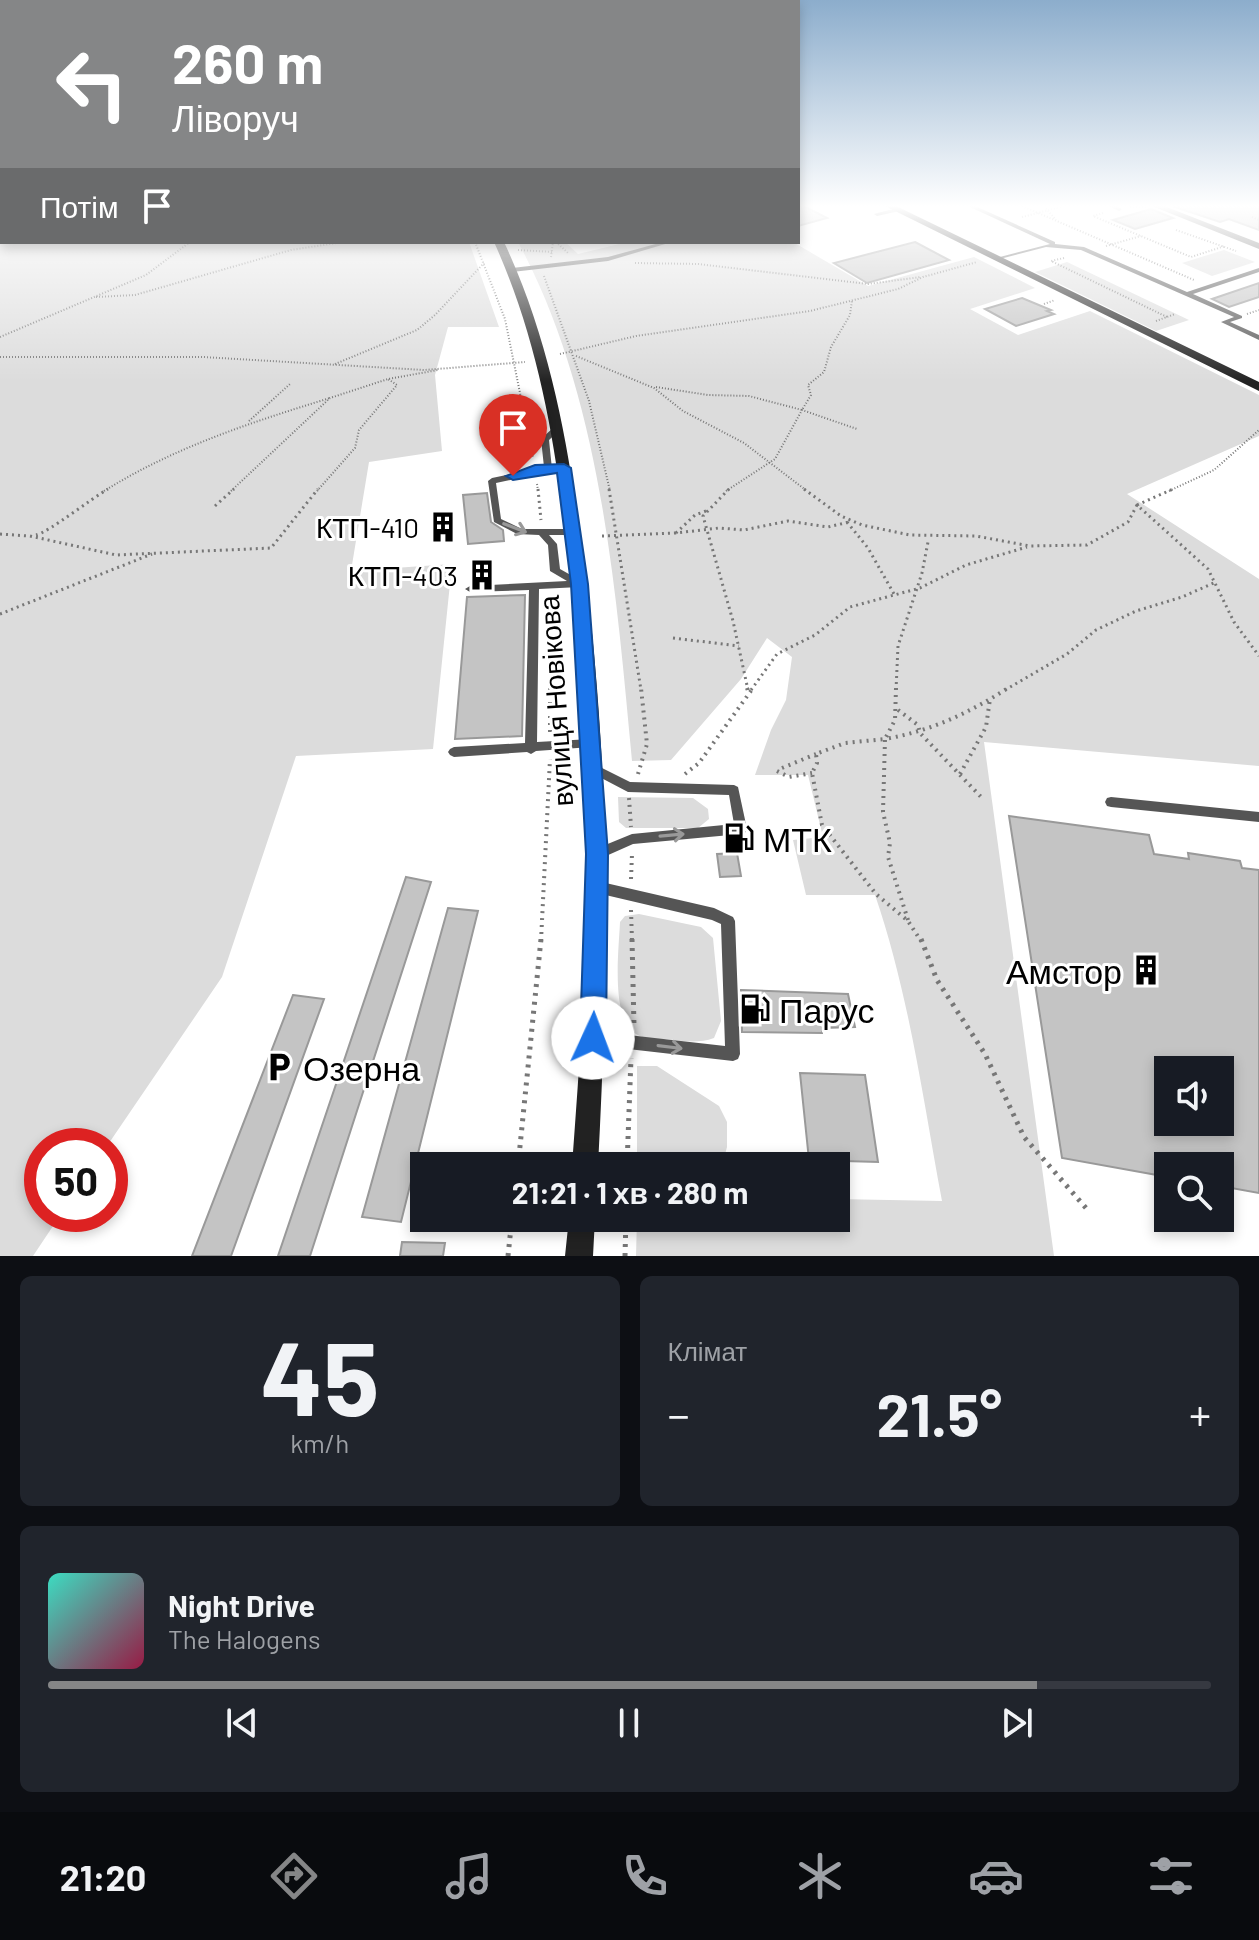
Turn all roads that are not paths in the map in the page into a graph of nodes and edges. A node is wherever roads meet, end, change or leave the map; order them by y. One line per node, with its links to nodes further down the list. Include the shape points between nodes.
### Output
1 (509, 265): 5 (main road, вулиця Новікова)
2 (557, 265): 5 (lane)
3 (1009, 265): 9 (main road)
4 (1122, 265): 7 (lane)
5 (512, 270): 10 (main road, вулиця Новікова, via 527,308 557,429)
6 (1259, 270): 7 (lane)
7 (1187, 294): 8 (lane, via 1240,317 1224,322)
8 (1259, 338)
9 (1259, 387)
10 (556, 469): 11 (main road, вулиця Новікова); 12 (lane, one-way to 12, via 492,481 497,520 520,532)
11 (573, 532): 12 (lane); 13 (main road, вулиця Новікова)
12 (543, 534): 13 (lane, via 552,544 555,571)
13 (580, 584): 14 (lane); 16 (main road, вулиця Новікова)
14 (534, 586): 15 (lane); 17 (lane)
15 (470, 589)
16 (591, 743): 17 (lane); 19 (main road, вулиця Новікова)
17 (531, 749): 18 (lane)
18 (454, 752)
19 (592, 768): 22 (main road, вулиця Новікова); 22 (lane, one-way to 19, via 632,839 741,829 734,790 628,787)
20 (1111, 802): 21 (lane)
21 (1259, 817)
22 (597, 854): 23 (main road, вулиця Новікова)
23 (597, 887): 24 (main road, вулиця Новікова); 24 (lane, one-way to 23, via 733,1054 728,921)
24 (593, 1038): 25 (main road, вулиця Новікова)
25 (586, 1152)
26 (581, 1232): 27 (main road)
27 (579, 1256)

